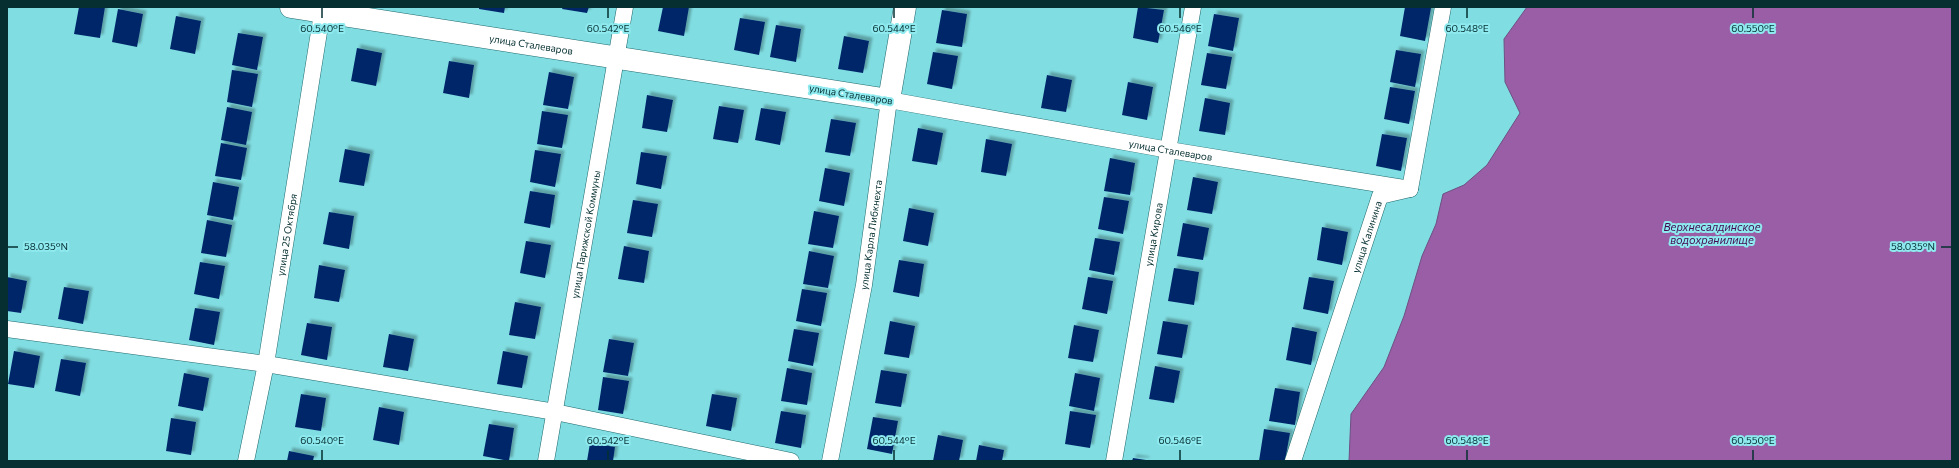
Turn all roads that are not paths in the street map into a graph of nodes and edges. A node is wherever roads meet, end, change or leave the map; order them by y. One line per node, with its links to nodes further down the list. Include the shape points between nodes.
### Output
1 (291, 7): 6 (main road, улица Сталеваров)
2 (625, 7): 7 (street, улица Парижской Коммуны)
3 (906, 7): 8 (main road, улица Карла Либкнехта)
4 (1193, 7): 9 (street, улица Кирова)
5 (1443, 7): 10 (street)
6 (322, 9): 7 (main road, улица Сталеваров); 12 (street, улица 25 Октября)
7 (616, 57): 8 (main road, улица Сталеваров); 13 (street, улица Парижской Коммуны)
8 (889, 100): 9 (street, улица Сталеваров); 17 (street, улица Карла Либкнехта, via 864,285)
9 (1169, 150): 10 (street, улица Сталеваров); 18 (street, улица Кирова)
10 (1410, 189): 19 (street, улица Калинина, via 1380,196)
11 (7, 329): 12 (street)
12 (266, 364): 13 (street); 14 (street, улица 25 Октября)
13 (555, 412): 15 (street, улица Парижской Коммуны); 16 (street)
14 (246, 461)
15 (546, 461)
16 (791, 461)
17 (830, 461)
18 (1114, 461)
19 (1293, 461)

